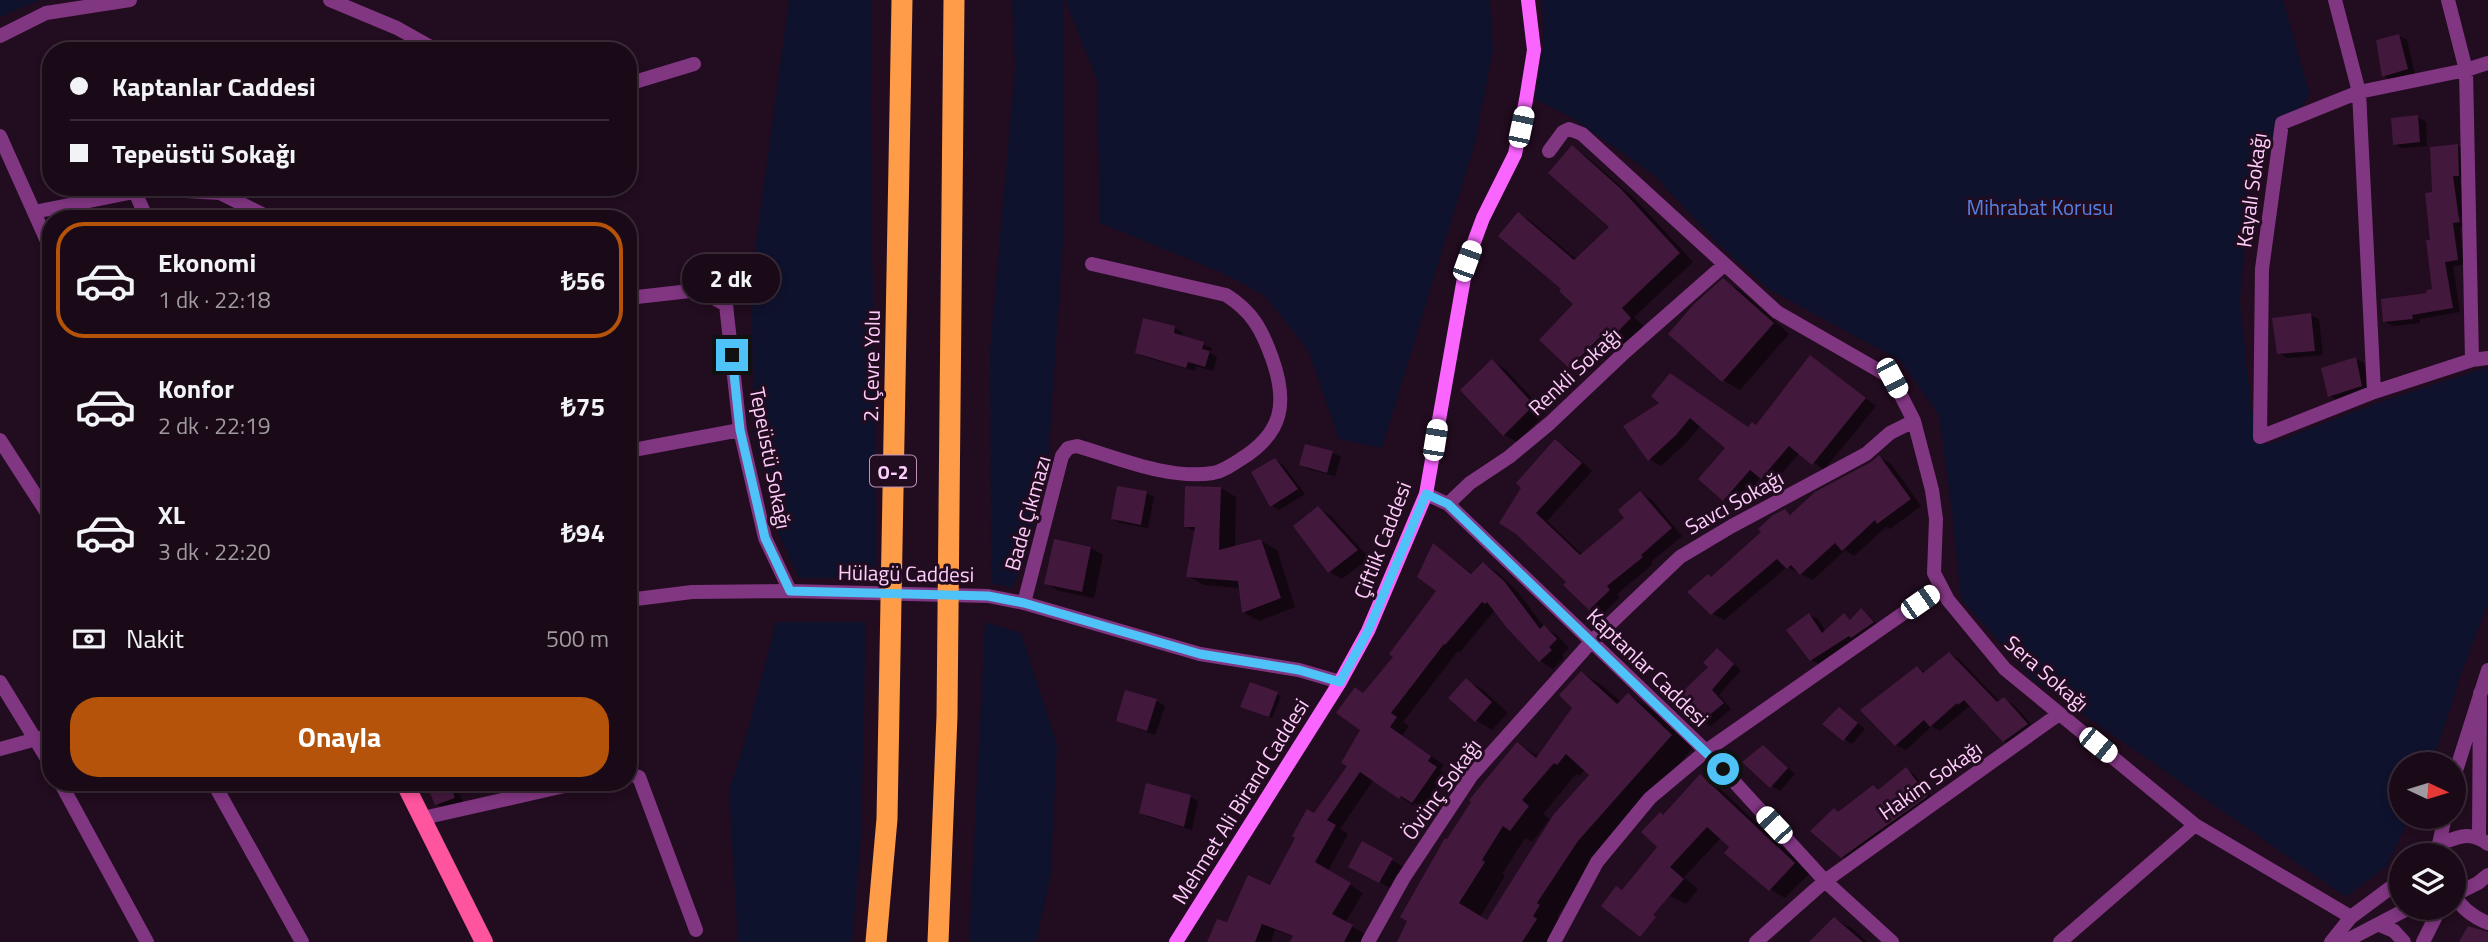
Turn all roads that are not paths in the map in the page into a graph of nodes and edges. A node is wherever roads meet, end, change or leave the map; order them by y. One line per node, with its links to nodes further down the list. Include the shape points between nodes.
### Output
1 (130, 0): 8 (street, via 46,13)
2 (330, 0): 9 (street)
3 (902, 0): 75 (highway, 2. Çevre Yolu / O-2, via 887,819)
4 (954, 0): 76 (highway, via 947,674)
5 (1528, 0): 34 (main road, Çiftlik Caddesi, via 1534,50 1515,154 1467,261)
6 (2335, 0): 14 (street)
7 (2448, 0): 12 (street)
8 (0, 36)
9 (422, 42)
10 (2488, 63): 12 (street, Kayalı Sokağı)
11 (694, 64): 13 (street)
12 (2466, 70): 14 (street, Kayalı Sokağı); 28 (street)
13 (637, 81)
14 (2359, 92): 29 (street); 29 (street, Kayalı Sokağı, via 2282,123 2262,269 2260,437)
15 (0, 136): 22 (street)
16 (1549, 152): 25 (street, Sera Sokağı, via 1563,132 1569,129 1582,134)
17 (115, 196): 20 (street)
18 (224, 196): 21 (street)
19 (42, 210): 22 (street)
20 (44, 210)
21 (253, 210)
22 (34, 212): 23 (street)
23 (42, 230)
24 (1092, 264): 40 (street, Bade Çıkmazı, via 1226,295 1238,302 1255,319 1272,358 1282,399 1279,418 1263,444 1213,473 1156,470 1077,446 1068,448 1062,456)
25 (1724, 265): 30 (street, Sera Sokağı, via 1777,312 1892,378); 35 (street, Renkli Sokağı, via 1550,423)
26 (637, 297): 31 (street, Tepeüstü Sokağı, via 699,290 726,305)
27 (2488, 358): 28 (street)
28 (2472, 360): 29 (street)
29 (2374, 392)
30 (1914, 421): 37 (street, Sera Sokağı, via 1932,490 1934,573); 41 (street, Savcı Sokağı, via 1890,433 1866,454 1680,557)
31 (740, 430): 33 (street); 38 (street, Tepeüstü Sokağı, via 765,538)
32 (0, 440): 36 (street)
33 (637, 449)
34 (1426, 494): 35 (street, Kaptanlar Caddesi); 44 (main road, Çiftlik Caddesi, via 1368,631)
35 (1448, 504): 41 (street, Kaptanlar Caddesi)
36 (42, 505)
37 (1941, 587): 46 (street, Sera Sokağı, via 2005,669); 50 (street)
38 (790, 591): 39 (street, Hülagü Caddesi, via 692,592); 40 (street, Hülagü Caddesi, via 988,596)
39 (637, 599)
40 (1024, 603): 44 (street, Hülagü Caddesi, via 1200,654 1299,670)
41 (1591, 642): 50 (street, Kaptanlar Caddesi); 78 (street, Övünç Sokağı, via 1472,775 1403,879)
42 (2488, 670): 45 (street)
43 (0, 682): 47 (street)
44 (1340, 682): 77 (main road, Mehmet Ali Birand Caddesi)
45 (2480, 693): 51 (street); 59 (street)
46 (2060, 713): 58 (street, Sera Sokağı); 62 (street, Hakim Sokağı)
47 (42, 734)
48 (42, 738): 49 (street)
49 (0, 748)
50 (1706, 751): 62 (street, Kaptanlar Caddesi); 79 (street, via 1650,798 1597,862)
51 (2462, 752)
52 (637, 776): 71 (street)
53 (65, 791): 72 (street)
54 (218, 791): 73 (street)
55 (409, 791): 57 (main road)
56 (542, 791): 57 (street)
57 (423, 818): 74 (main road)
58 (2194, 825): 66 (street, Sera Sokağı); 82 (street)
59 (2484, 840): 60 (street, via 2462,836)
60 (2448, 843)
61 (2488, 875): 64 (street)
62 (1825, 881): 80 (street, Hakim Sokağı); 81 (street, Kaptanlar Caddesi)
63 (2389, 889): 66 (street)
64 (2466, 889)
65 (2466, 911): 69 (street)
66 (2351, 917): 83 (street)
67 (2389, 920): 70 (street)
68 (2434, 920): 86 (street)
69 (2488, 923)
70 (2380, 925): 84 (street); 85 (street)
71 (696, 930)
72 (147, 942)
73 (302, 942)
74 (484, 942)
75 (876, 942)
76 (938, 942)
77 (1176, 942)
78 (1368, 942)
79 (1554, 942)
80 (1756, 942)
81 (1892, 942)
82 (2060, 942)
83 (2331, 942)
84 (2344, 942)
85 (2403, 942)
86 (2423, 942)

